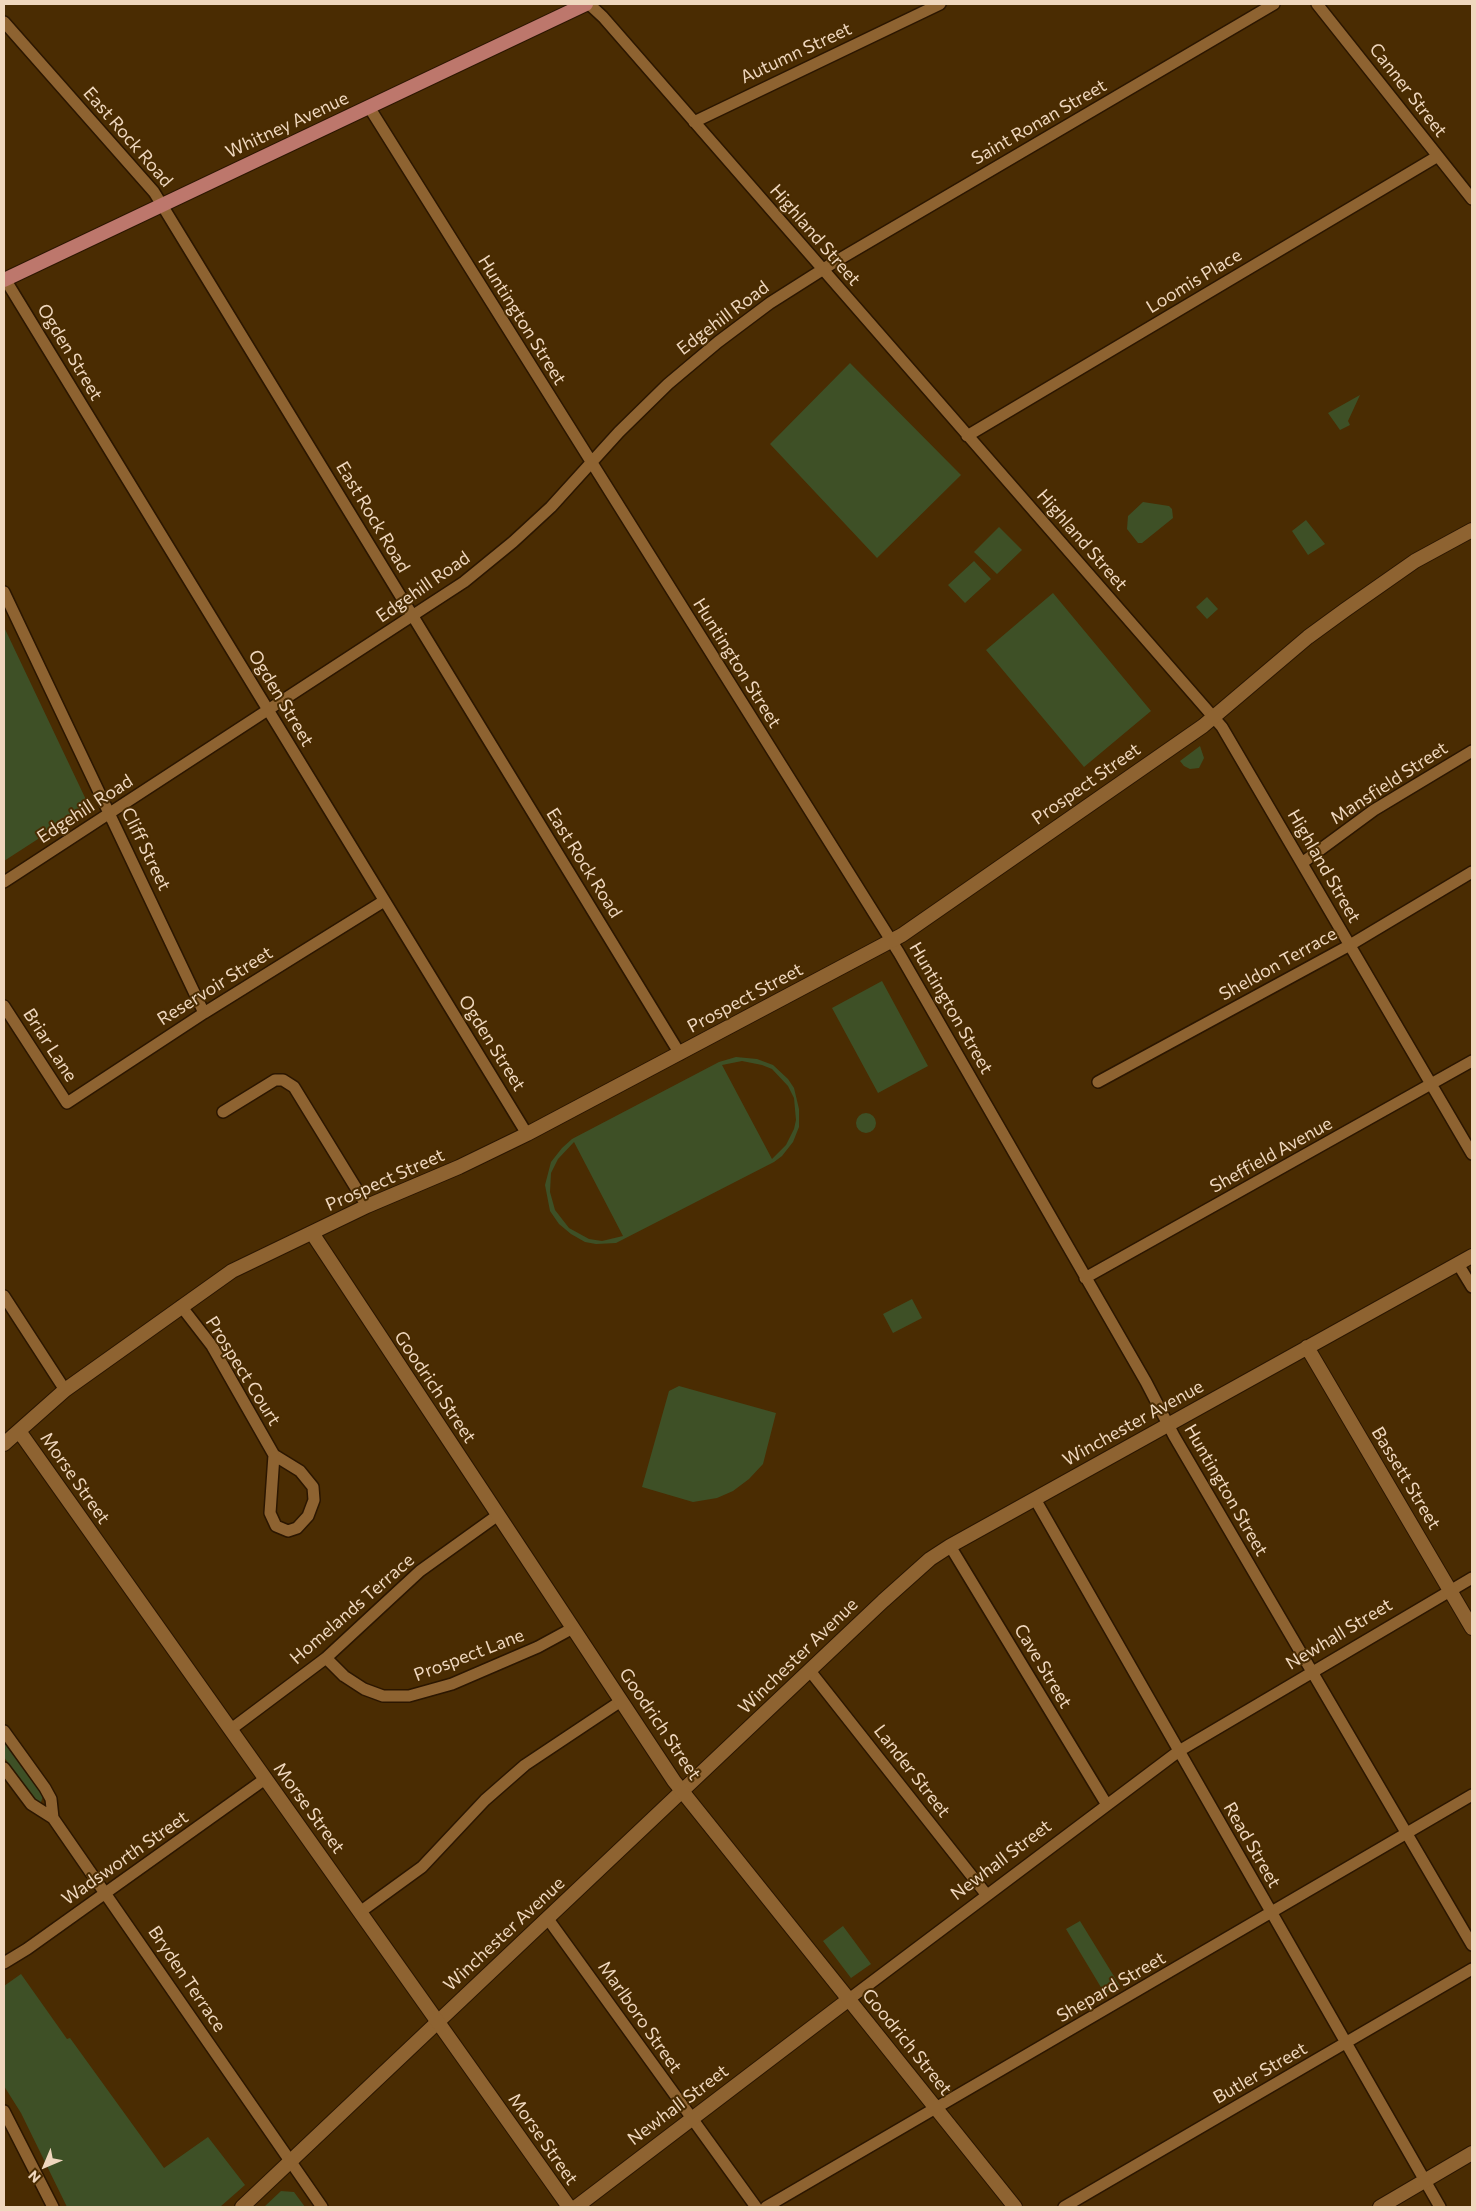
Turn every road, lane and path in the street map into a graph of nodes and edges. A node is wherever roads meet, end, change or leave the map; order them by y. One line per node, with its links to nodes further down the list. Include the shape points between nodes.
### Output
1 (587, 4): 6 (main road, Whitney Avenue); 7 (street, Highland Street, via 603,17)
2 (940, 4): 7 (street, Autumn Street)
3 (1274, 4): 11 (street, Saint Ronan Street)
4 (1317, 4): 8 (street, Canner Street)
5 (5, 25): 10 (street, East Rock Road)
6 (369, 107): 10 (main road, Whitney Avenue); 14 (street, Huntington Street)
7 (694, 122): 11 (street, Highland Street)
8 (1438, 156): 9 (street, Canner Street); 13 (street, Loomis Place)
9 (1472, 199)
10 (162, 204): 12 (main road, Whitney Avenue); 17 (street, East Rock Road)
11 (822, 270): 13 (street, Highland Street); 14 (street, Edgehill Road, via 762,309 698,357)
12 (4, 280): 18 (street, Ogden Street)
13 (967, 436): 19 (street, Highland Street)
14 (591, 463): 17 (street, Edgehill Road, via 513,542 464,582); 26 (street, Huntington Street)
15 (1472, 530): 19 (main road, Prospect Street, via 1414,561 1345,610)
16 (4, 592): 21 (street, Cliff Street)
17 (413, 617): 18 (street, Edgehill Road); 30 (street, East Rock Road)
18 (269, 710): 21 (street, Edgehill Road); 25 (street, Ogden Street)
19 (1213, 717): 22 (street, Highland Street); 26 (main road, Prospect Street)
20 (1472, 750): 22 (street, Mansfield Street, via 1374,810)
21 (110, 814): 24 (street, Edgehill Road); 29 (street, Cliff Street)
22 (1302, 863): 27 (street, Highland Street)
23 (1472, 872): 27 (street, Sheldon Terrace)
24 (4, 882)
25 (384, 901): 29 (street, Reservoir Street); 36 (street, Ogden Street)
26 (891, 940): 30 (main road, Prospect Street); 42 (street, Huntington Street)
27 (1350, 944): 32 (street, Sheldon Terrace); 33 (street, Highland Street)
28 (4, 1006): 34 (street, Briar Lane)
29 (204, 1013): 34 (street, Reservoir Street)
30 (680, 1054): 36 (main road, Prospect Street)
31 (1472, 1061): 33 (street, Sheffield Avenue)
32 (1098, 1082)
33 (1432, 1085): 37 (street, Highland Street); 42 (street, Sheffield Avenue)
34 (67, 1103)
35 (223, 1112): 38 (street, via 275,1080 283,1080 294,1087)
36 (527, 1134): 38 (main road, Prospect Street)
37 (1472, 1154)
38 (367, 1206): 39 (main road, Prospect Street)
39 (312, 1233): 45 (main road, Prospect Street, via 232,1271); 53 (main road, Goodrich Street)
40 (1472, 1256): 41 (main road, Winchester Avenue)
41 (1458, 1264): 43 (street); 46 (main road, Winchester Avenue)
42 (1086, 1278): 48 (street, Huntington Street)
43 (1472, 1288)
44 (4, 1296): 47 (street)
45 (181, 1306): 47 (main road, Prospect Street); 51 (street, Prospect Court, via 212,1346)
46 (1307, 1348): 48 (main road, Winchester Avenue); 56 (main road, Bassett Street)
47 (65, 1390): 49 (main road, Prospect Street)
48 (1169, 1425): 52 (main road, Winchester Avenue); 61 (street, Huntington Street)
49 (19, 1431): 50 (main road, Prospect Street); 63 (main road, Morse Street)
50 (4, 1444)
51 (274, 1455): 51 (street, Prospect Court, via 270,1513 276,1526 292,1530 301,1525 312,1508 313,1487 300,1471)
52 (1035, 1499): 54 (main road, Winchester Avenue); 65 (street, Read Street)
53 (498, 1515): 57 (main road, Goodrich Street); 59 (street, Homelands Terrace, via 420,1571)
54 (950, 1546): 60 (main road, Winchester Avenue, via 911,1575); 70 (street, Cave Street)
55 (1472, 1578): 56 (street, Newhall Street)
56 (1450, 1590): 58 (main road, Bassett Street); 61 (street, Newhall Street)
57 (573, 1628): 59 (street, Prospect Lane, via 538,1647 452,1684 409,1696 383,1696 364,1689 344,1676); 62 (main road, Goodrich Street)
58 (1472, 1628)
59 (326, 1658): 63 (street, Homelands Terrace)
60 (810, 1671): 68 (main road, Winchester Avenue); 74 (street, Lander Street)
61 (1312, 1672): 65 (street, Newhall Street); 72 (street, Huntington Street)
62 (622, 1701): 68 (main road, Goodrich Street); 75 (street, via 525,1765 485,1800 422,1867)
63 (230, 1730): 67 (main road, Morse Street)
64 (4, 1731): 71 (street, Bryden Terrace, via 45,1788 51,1799)
65 (1178, 1751): 70 (street, Newhall Street); 76 (street, Read Street)
66 (4, 1768): 71 (street, Bryden Terrace, via 31,1804)
67 (266, 1779): 73 (street, Wadsworth Street); 75 (main road, Morse Street)
68 (682, 1792): 77 (main road, Winchester Avenue); 81 (main road, Goodrich Street)
69 (1472, 1795): 72 (street, Shepard Street)
70 (1107, 1805): 74 (street, Newhall Street)
71 (52, 1818): 73 (street, Bryden Terrace)
72 (1407, 1834): 76 (street, Shepard Street); 78 (street, Huntington Street)
73 (106, 1893): 79 (street, Wadsworth Street); 88 (street, Bryden Terrace)
74 (986, 1894): 81 (street, Newhall Street)
75 (360, 1912): 82 (main road, Morse Street)
76 (1271, 1914): 83 (street, Read Street); 84 (street, Shepard Street)
77 (548, 1919): 82 (main road, Winchester Avenue); 86 (street, Marlboro Street)
78 (1472, 1945)
79 (4, 1963)
80 (1472, 1968): 83 (street, Butler Street)
81 (848, 2000): 84 (main road, Goodrich Street); 86 (main road, Newhall Street)
82 (438, 2023): 88 (main road, Winchester Avenue); 93 (main road, Morse Street)
83 (1345, 2044): 89 (street, Read Street); 98 (street, Butler Street)
84 (937, 2109): 96 (street, Shepard Street); 97 (main road, Goodrich Street)
85 (4, 2111): 90 (street)
86 (691, 2119): 94 (main road, Newhall Street); 95 (street, Marlboro Street)
87 (1472, 2153): 89 (main road)
88 (290, 2162): 91 (main road, Winchester Avenue); 92 (street, Bryden Terrace)
89 (1424, 2181): 99 (main road); 100 (street, Read Street)
90 (52, 2207)
91 (242, 2207)
92 (322, 2207)
93 (569, 2207)
94 (576, 2207)
95 (756, 2207)
96 (766, 2207)
97 (1015, 2207)
98 (1064, 2207)
99 (1380, 2207)
100 (1440, 2207)

